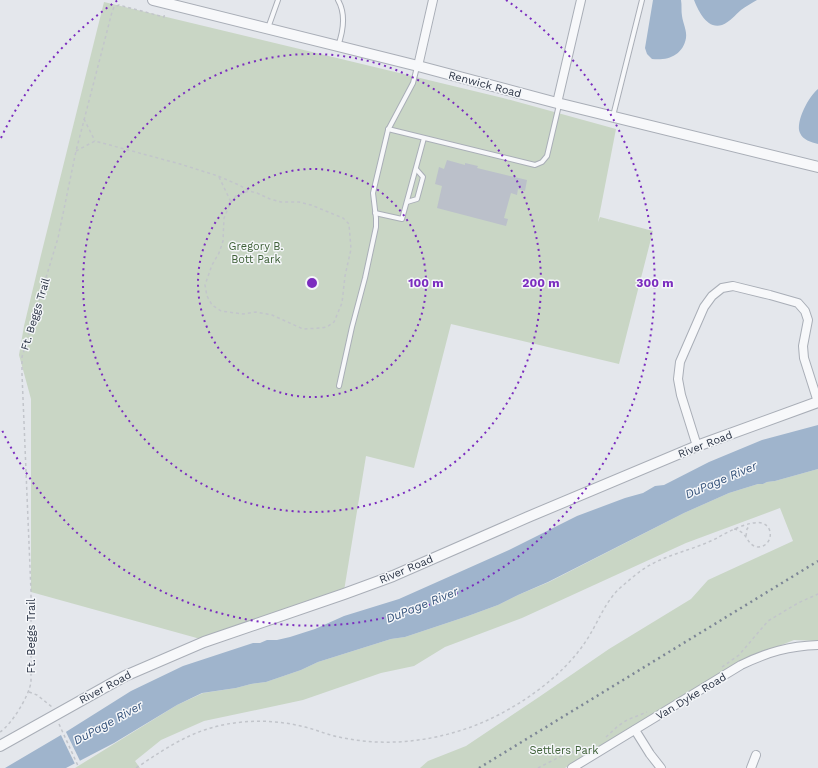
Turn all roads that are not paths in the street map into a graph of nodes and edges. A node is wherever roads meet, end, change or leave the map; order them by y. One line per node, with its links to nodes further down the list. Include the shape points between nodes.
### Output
1 (153, 0): 7 (street, Renwick Road)
2 (278, 0): 8 (lane)
3 (338, 0): 9 (lane, via 343,21)
4 (433, 0): 10 (street)
5 (582, 0): 11 (street)
6 (642, 0): 12 (lane)
7 (172, 3): 8 (street, Renwick Road)
8 (268, 29): 9 (street, Renwick Road)
9 (338, 46): 10 (street, Renwick Road)
10 (418, 66): 11 (street, Renwick Road); 13 (lane, via 413,83)
11 (558, 103): 12 (street, Renwick Road); 14 (lane, via 547,156 535,166)
12 (613, 117): 15 (street, Renwick Road)
13 (388, 129): 14 (lane); 18 (lane, via 373,193)
14 (424, 138): 16 (lane)
15 (818, 167)
16 (416, 169): 17 (lane); 17 (lane, via 423,177 417,199)
17 (407, 202): 18 (lane, via 402,219)
18 (376, 213): 19 (lane, via 376,227)
19 (339, 386)
20 (818, 402): 21 (street, River Road); 21 (street, via 804,358 808,320 805,311 798,303 770,294 733,286 722,288 704,307 680,362 678,379 681,395)
21 (697, 446): 24 (street, River Road, via 393,576 204,642 125,676)
22 (818, 645): 23 (street, Van Dyke Road, via 798,646 760,656)
23 (635, 730): 26 (street, Van Dyke Road); 27 (street)
24 (0, 746)
25 (756, 755): 28 (street)
26 (572, 768)
27 (661, 768)
28 (751, 768)

